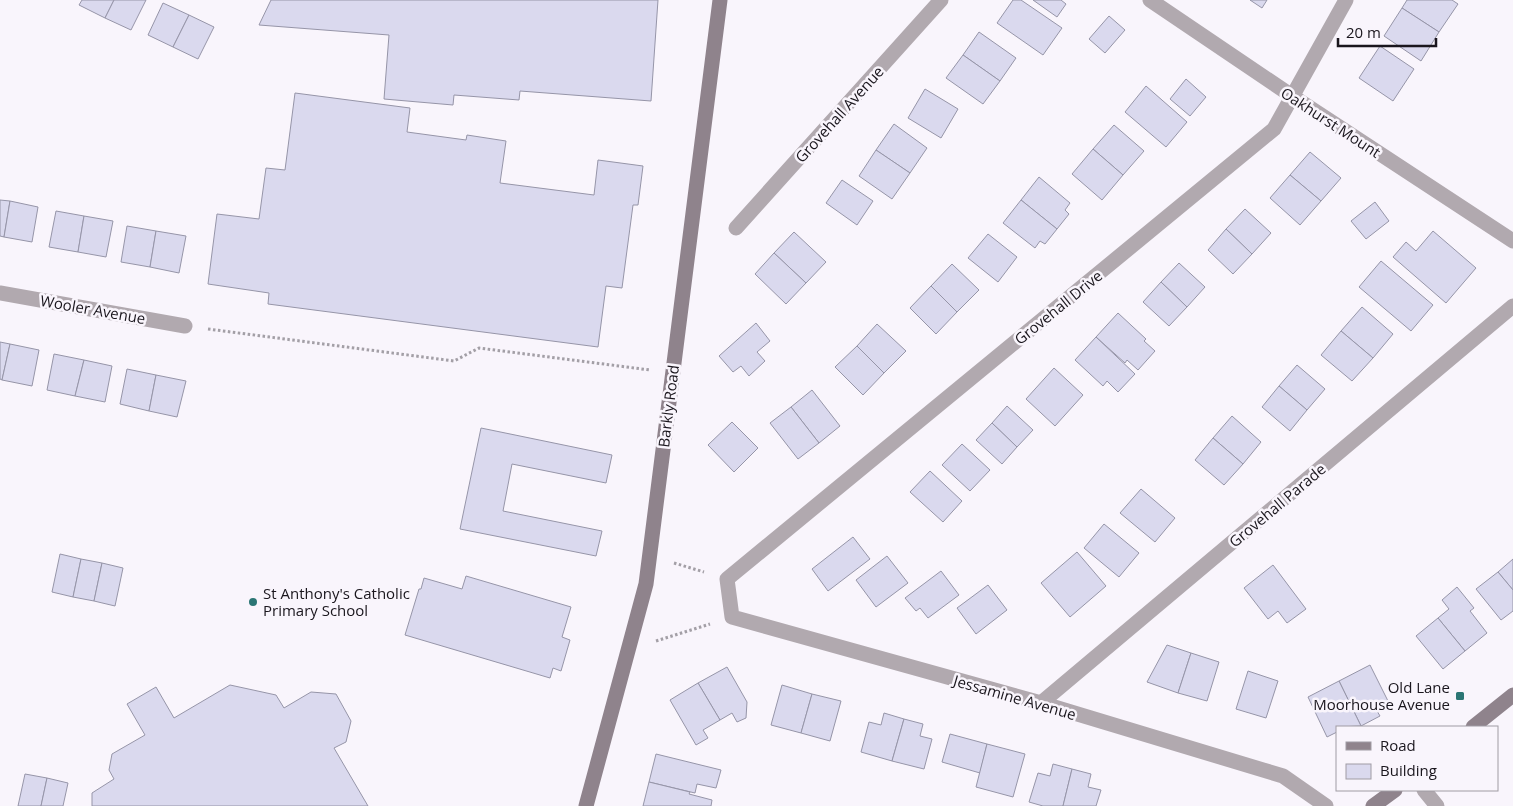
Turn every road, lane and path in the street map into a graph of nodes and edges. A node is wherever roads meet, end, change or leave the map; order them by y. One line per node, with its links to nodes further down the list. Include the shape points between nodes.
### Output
1 (720, 0): 11 (street, Barkly Road)
2 (941, 0): 6 (street, Grovehall Avenue)
3 (1150, 0): 5 (street, Oakhurst Mount)
4 (1346, 0): 5 (street, Grovehall Drive)
5 (1292, 96): 7 (street, Oakhurst Mount); 13 (street, Grovehall Drive, via 1274,129)
6 (736, 228)
7 (1513, 241)
8 (0, 293): 10 (street, Wooler Avenue)
9 (1513, 306): 17 (street, Grovehall Parade)
10 (186, 326): 11 (path, via 454,361 479,348)
11 (672, 373): 12 (street, Barkly Road)
12 (649, 556): 13 (path); 15 (street, Barkly Road, via 646,584)
13 (727, 579): 14 (street)
14 (732, 617): 15 (path); 17 (street, Jessamine Avenue)
15 (628, 649): 21 (street, Barkly Road)
16 (1513, 696): 18 (street)
17 (1040, 704): 22 (street, Jessamine Avenue, via 1283,776)
18 (1474, 726)
19 (1394, 791): 23 (street)
20 (1425, 791): 24 (street)
21 (586, 806)
22 (1326, 806)
23 (1374, 806)
24 (1437, 806)

